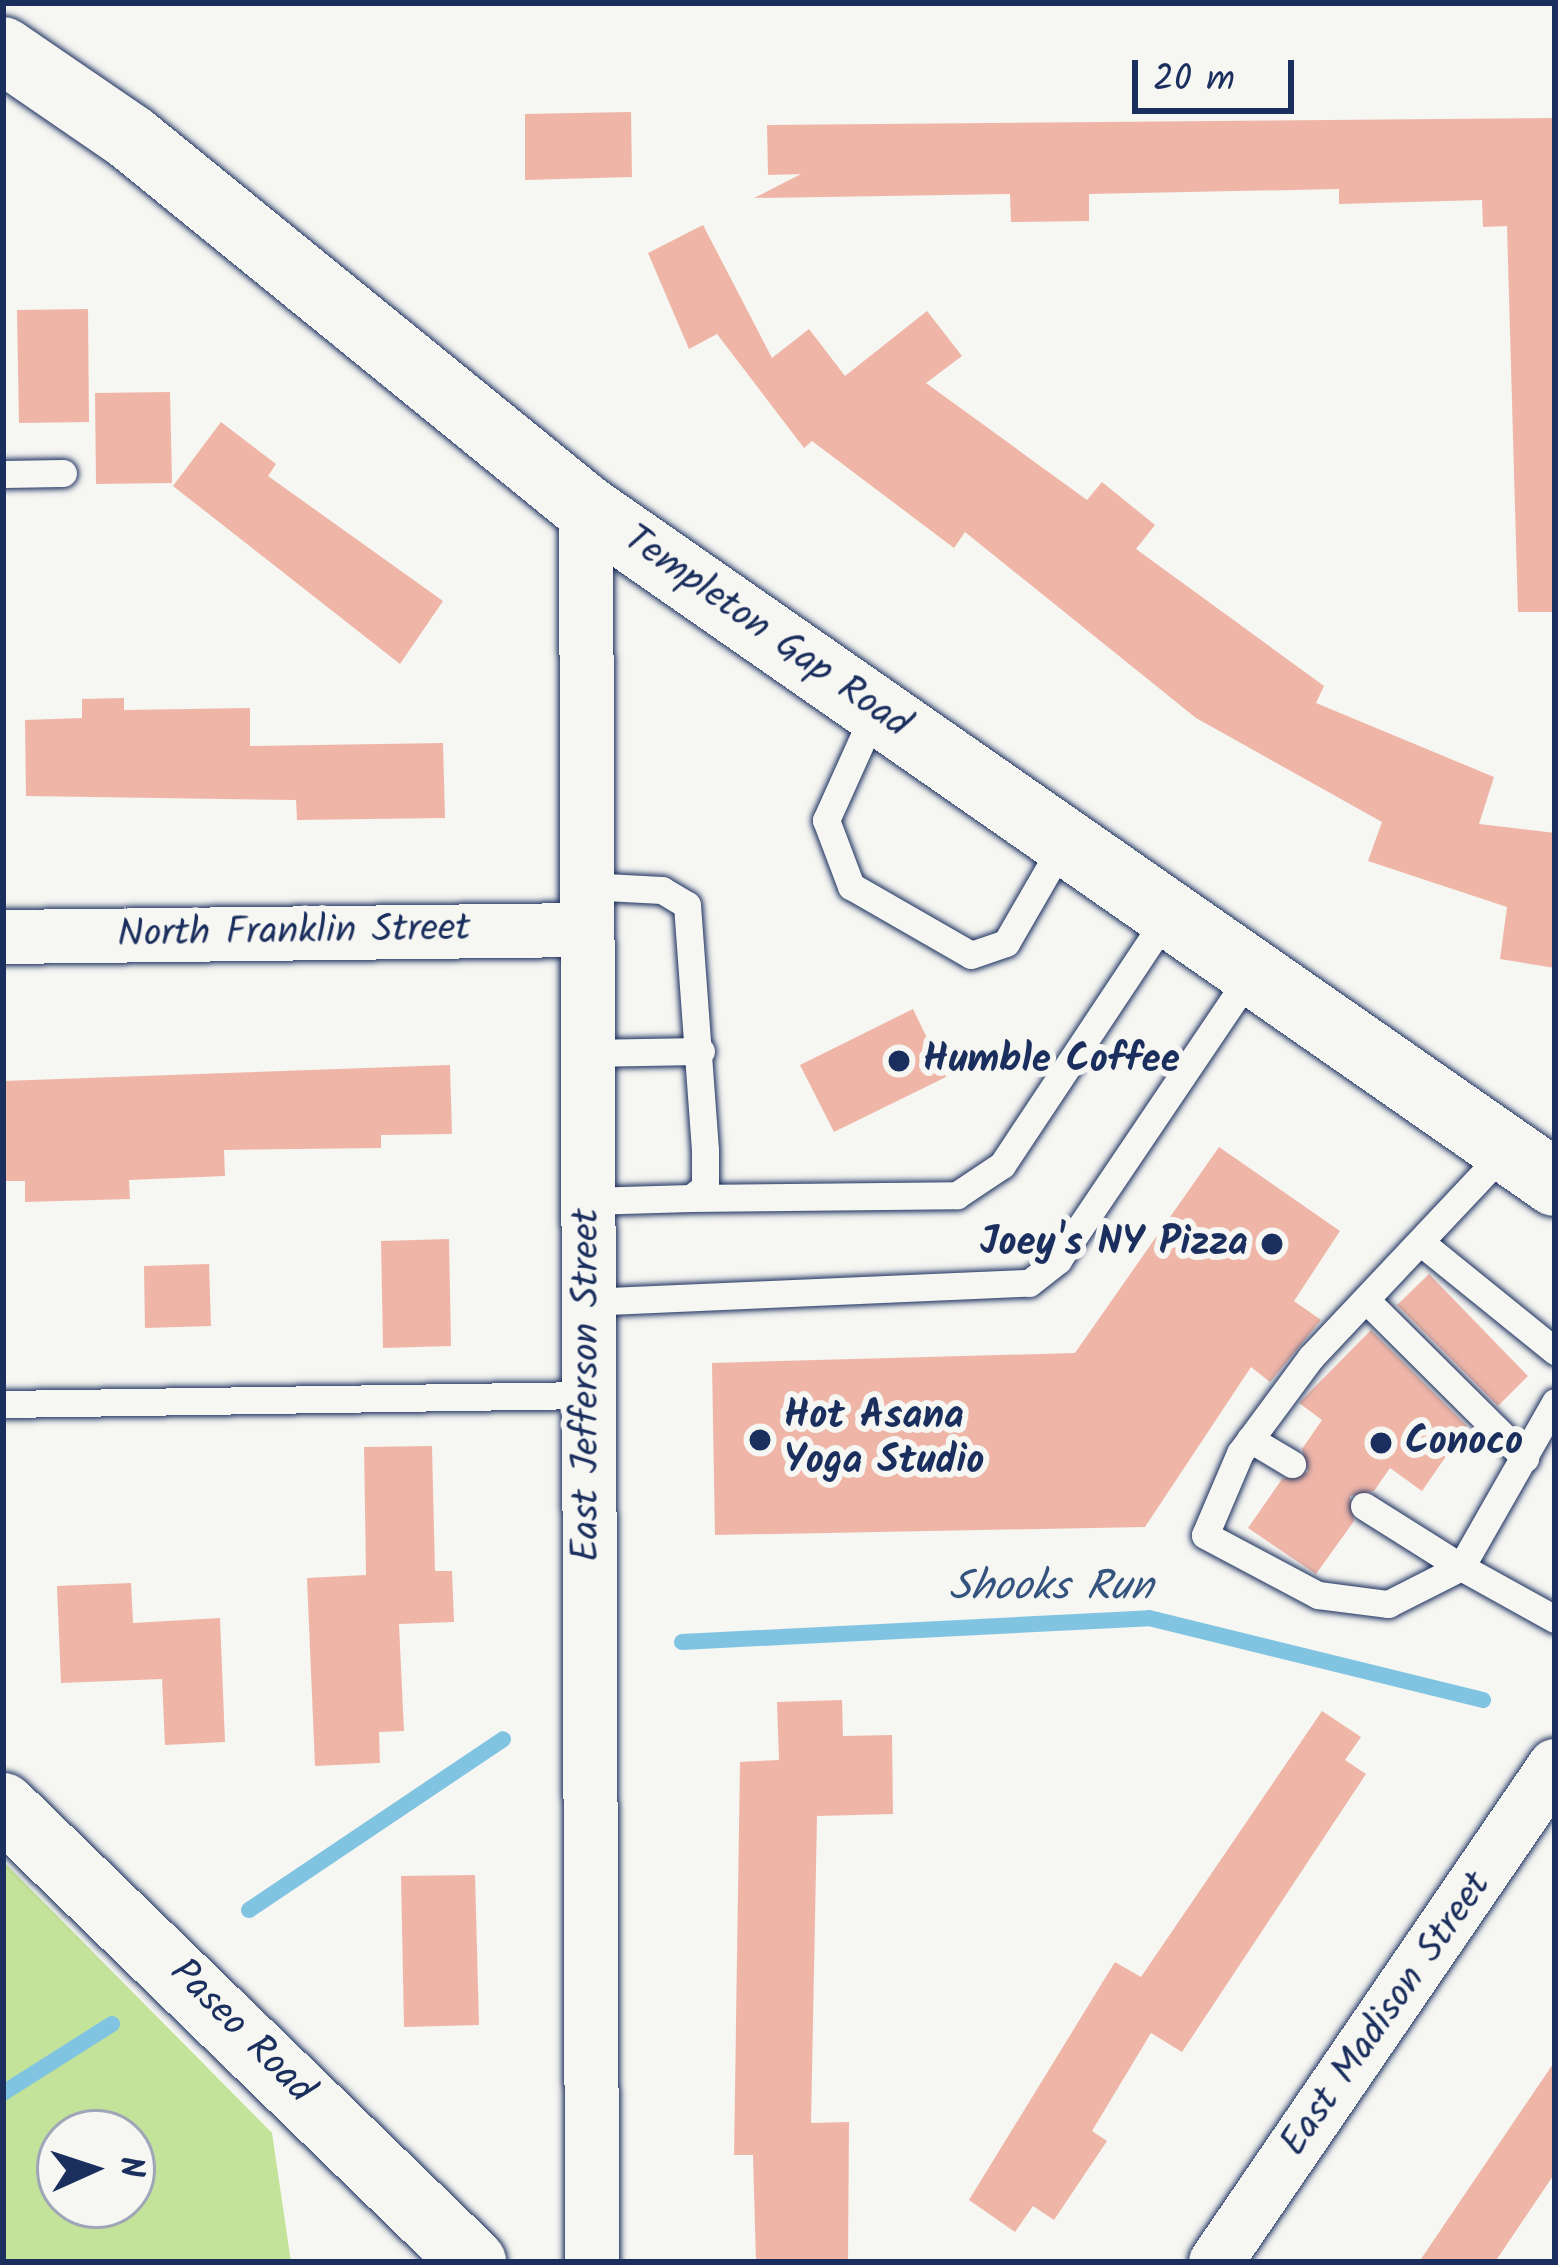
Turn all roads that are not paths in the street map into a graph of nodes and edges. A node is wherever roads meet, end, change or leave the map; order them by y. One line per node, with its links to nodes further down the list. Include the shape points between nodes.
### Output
1 (3, 50): 4 (street, Templeton Gap Road, via 130,137)
2 (63, 473): 3 (lane)
3 (3, 474)
4 (586, 508): 5 (street, Templeton Gap Road); 7 (street, East Jefferson Street)
5 (876, 709): 6 (street, Templeton Gap Road); 6 (lane, via 826,820 851,886 970,955 1006,943)
6 (1065, 841): 8 (street, Templeton Gap Road)
7 (585, 908): 9 (street, North Franklin Street); 11 (lane, via 662,890 687,905); 12 (street, East Jefferson Street)
8 (1169, 914): 10 (street, Templeton Gap Road); 14 (lane, via 1002,1165 957,1195)
9 (3, 937)
10 (1252, 972): 13 (street, Templeton Gap Road); 18 (lane, via 1058,1260 1029,1283)
11 (700, 1051): 12 (lane); 14 (lane, via 705,1187)
12 (586, 1053): 15 (street, East Jefferson Street)
13 (1531, 1166): 16 (lane)
14 (692, 1198): 15 (lane)
15 (587, 1201): 18 (street, East Jefferson Street)
16 (1424, 1245): 17 (lane); 19 (lane)
17 (1366, 1301): 23 (lane); 24 (lane)
18 (587, 1302): 20 (street, East Jefferson Street)
19 (1555, 1352)
20 (587, 1395): 22 (lane); 32 (street, East Jefferson Street)
21 (1555, 1402): 24 (lane)
22 (3, 1404)
23 (1250, 1439): 25 (lane); 27 (lane, via 1204,1519 1204,1535 1227,1555 1318,1595 1388,1604)
24 (1525, 1458): 27 (lane)
25 (1292, 1464)
26 (1364, 1506): 27 (lane)
27 (1461, 1567): 28 (lane)
28 (1555, 1619)
29 (1555, 1766): 33 (street, East Madison Street)
30 (3, 1807): 31 (street, Paseo Road)
31 (473, 2262)
32 (592, 2262)
33 (1216, 2262)

